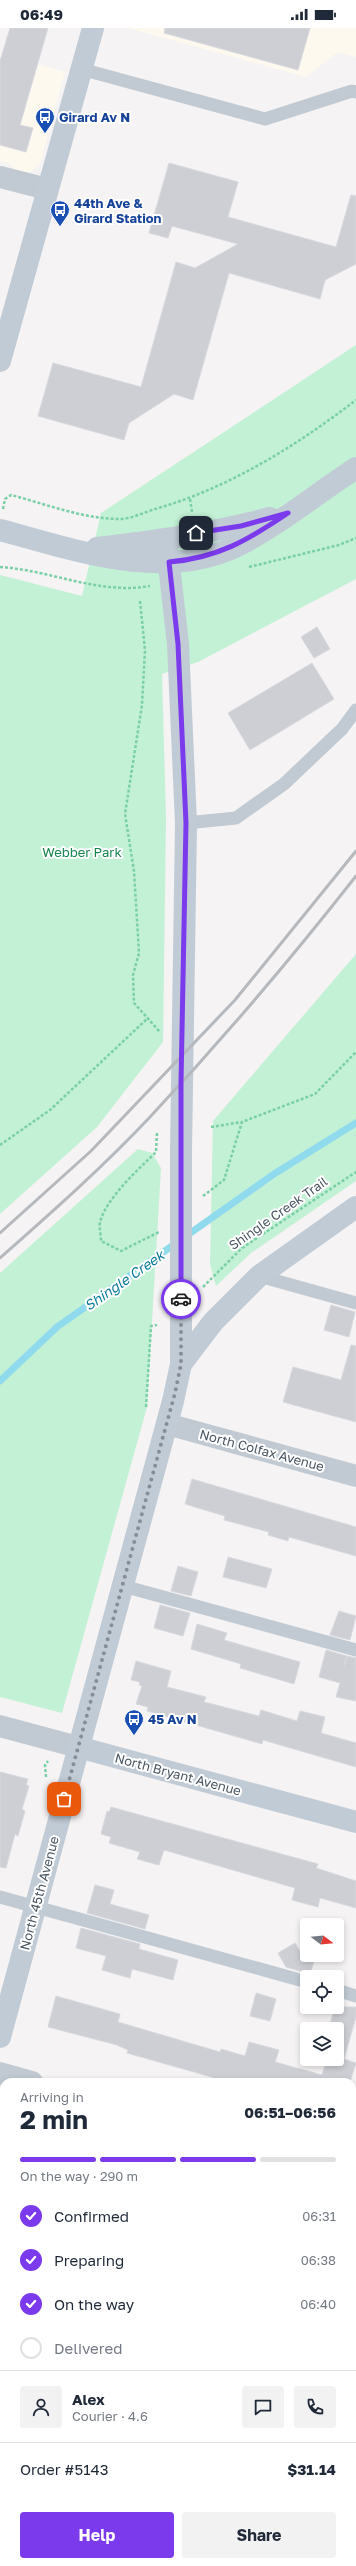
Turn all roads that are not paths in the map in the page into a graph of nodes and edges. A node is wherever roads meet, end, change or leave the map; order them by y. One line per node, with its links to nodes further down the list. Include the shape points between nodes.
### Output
1 (93, 28): 2 (street)
2 (81, 69): 3 (lane, via 265,119 352,91); 5 (street)
3 (356, 92)
4 (0, 177): 5 (street)
5 (47, 189): 6 (street)
6 (0, 361)
7 (356, 468): 8 (street)
8 (288, 513): 10 (street, via 241,526); 12 (street, via 236,546 190,561)
9 (0, 530): 11 (street)
10 (166, 539): 11 (street); 12 (street, North 45th Avenue)
11 (78, 550): 12 (street, via 138,562)
12 (169, 562): 14 (street, North 45th Avenue, via 178,644)
13 (356, 710): 14 (lane, via 342,729 284,784 236,818)
14 (186, 823): 18 (street, North 45th Avenue, bridge)
15 (356, 1207): 16 (street)
16 (259, 1276): 17 (lane); 18 (street, via 213,1322)
17 (356, 1303)
18 (181, 1364): 19 (street, North 45th Avenue)
19 (167, 1424): 20 (street, North Colfax Avenue); 21 (street, North 45th Avenue)
20 (356, 1476)
21 (122, 1586): 22 (lane); 24 (street, North 45th Avenue)
22 (356, 1650)
23 (0, 1726): 24 (street, North Bryant Avenue)
24 (78, 1747): 25 (street, North Bryant Avenue); 27 (street, North 45th Avenue)
25 (356, 1822)
26 (0, 1897): 27 (lane)
27 (36, 1907): 28 (lane); 31 (street, North 45th Avenue)
28 (300, 1980)
29 (344, 1992): 30 (lane)
30 (356, 1996)
31 (0, 2037)
32 (0, 2073): 33 (street)
33 (18, 2078)

